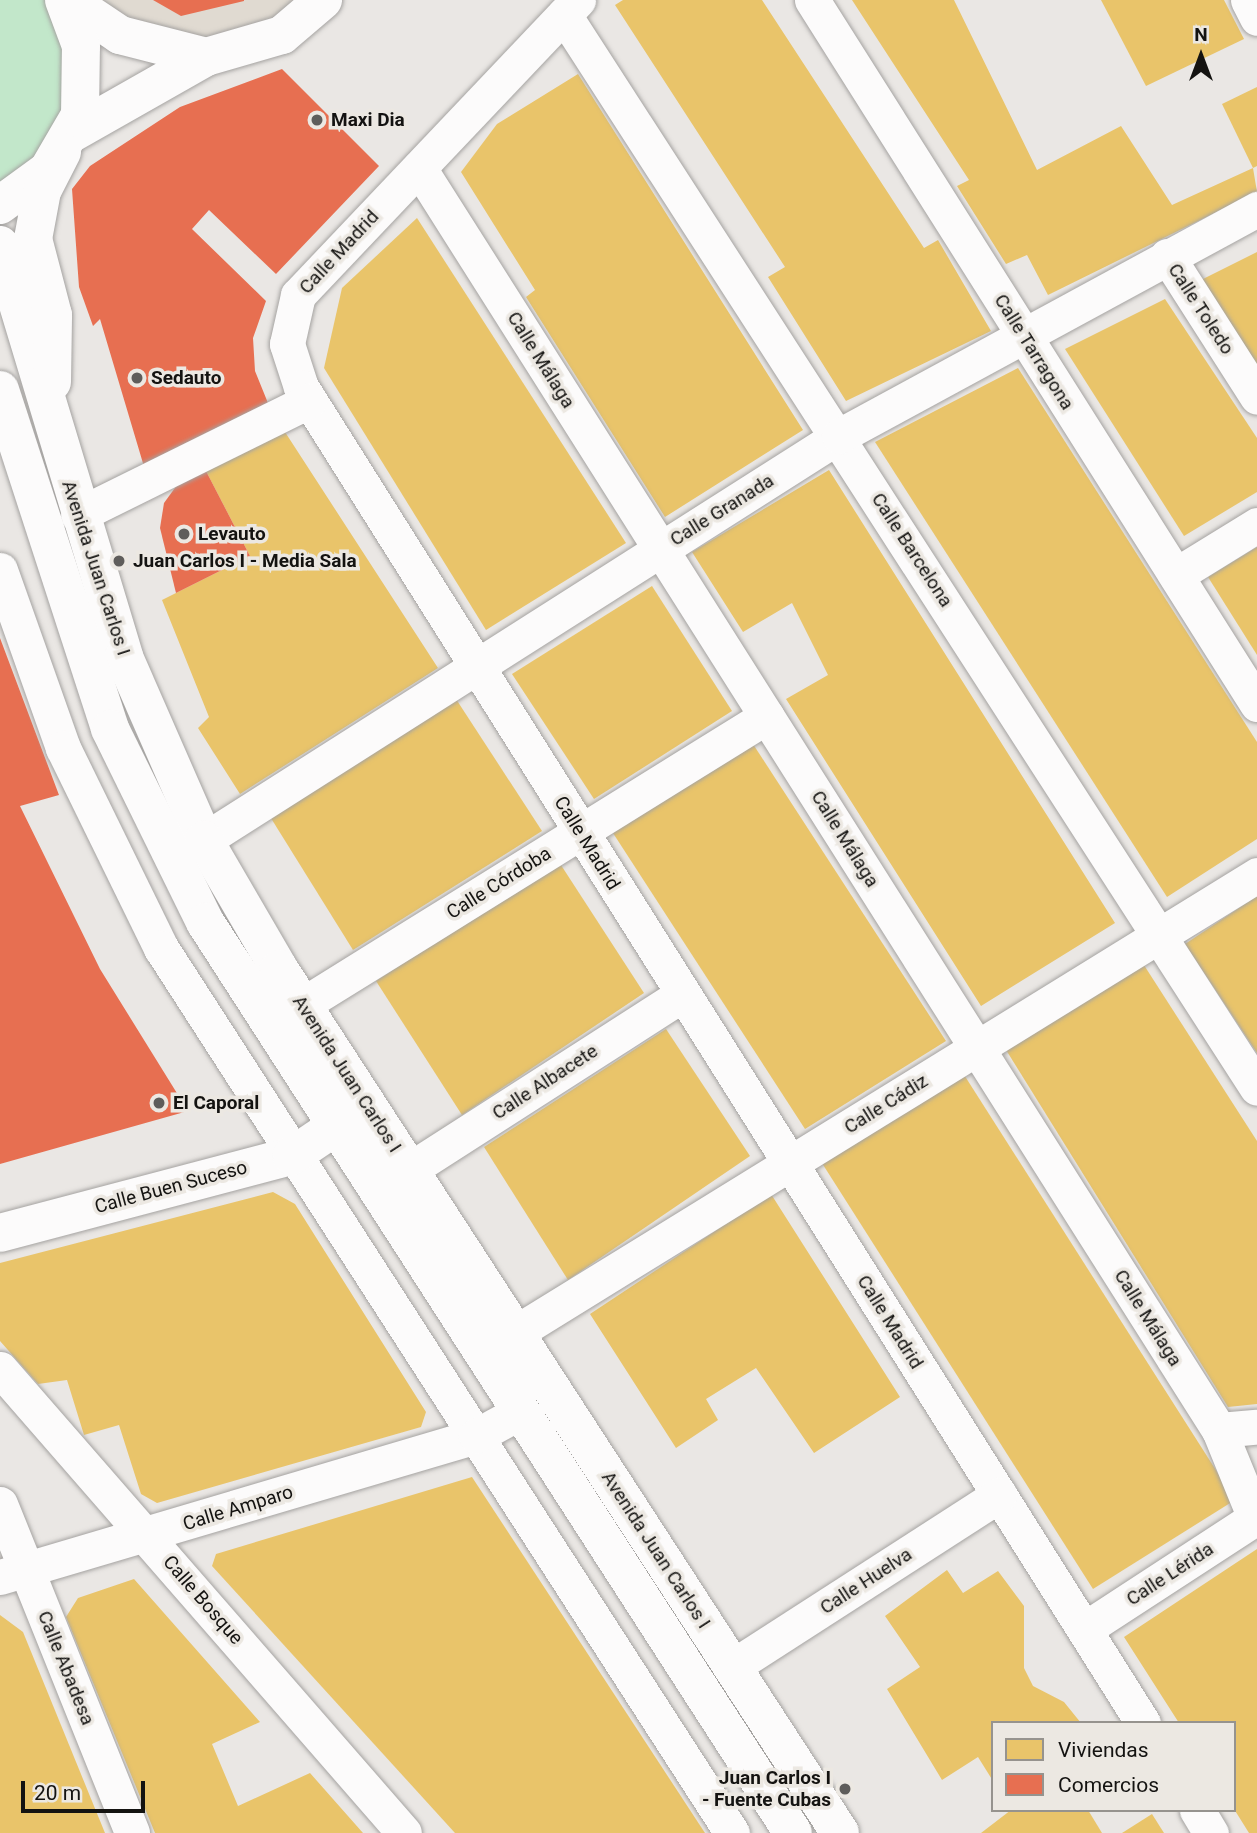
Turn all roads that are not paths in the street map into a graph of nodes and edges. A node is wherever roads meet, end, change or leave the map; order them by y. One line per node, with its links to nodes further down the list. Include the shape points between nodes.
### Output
1 (66, 0): 7 (main road, via 142,44); 8 (main road, via 84,68)
2 (323, 0): 7 (main road, via 282,34)
3 (812, 0): 14 (street, Calle Tarragona)
4 (1248, 0): 6 (street)
5 (571, 8): 9 (street, Calle Madrid); 20 (street, Calle Barcelona)
6 (1257, 18)
7 (206, 57): 8 (main road)
8 (68, 142): 10 (main road); 18 (main road, via 42,191 33,239 53,315)
9 (419, 168): 17 (street, Calle Madrid, via 298,295 287,344); 23 (street, Calle Málaga)
10 (0, 205)
11 (1257, 209): 13 (street, Calle Granada)
12 (0, 245): 18 (main road, Avenida Juan Carlos I)
13 (1167, 256): 14 (street, Calle Granada); 16 (street, Calle Toledo)
14 (1023, 333): 20 (street, Calle Granada); 25 (street, Calle Tarragona)
15 (0, 390): 19 (main road, Avenida Juan Carlos I)
16 (1257, 397)
17 (309, 401): 21 (street); 26 (street, Calle Madrid)
18 (51, 419): 19 (street); 21 (main road, Avenida Juan Carlos I)
19 (6, 433): 37 (main road, Avenida Juan Carlos I, via 70,619 138,791 205,922)
20 (839, 436): 23 (street, Calle Granada); 32 (street, Calle Barcelona)
21 (78, 515): 30 (main road, Avenida Juan Carlos I, via 137,691)
22 (1257, 526): 25 (street)
23 (661, 549): 26 (street, Calle Granada); 28 (street, Calle Málaga)
24 (0, 570): 38 (street, via 63,748 124,881)
25 (1176, 575): 27 (street, Calle Tarragona)
26 (477, 666): 29 (street, Calle Madrid); 30 (street, Calle Granada)
27 (1257, 704)
28 (767, 716): 29 (street, Calle Córdoba); 35 (street, Calle Málaga)
29 (581, 832): 33 (street, Calle Madrid); 34 (street, Calle Córdoba)
30 (204, 840): 34 (main road, Avenida Juan Carlos I)
31 (1257, 875): 32 (street, Calle Cádiz)
32 (1159, 936): 35 (street, Calle Cádiz); 36 (street, Calle Barcelona)
33 (680, 996): 39 (street, Calle Madrid); 40 (street, Calle Albacete)
34 (302, 1005): 40 (main road, Avenida Juan Carlos I)
35 (977, 1048): 39 (street, Calle Cádiz); 46 (street, Calle Málaga)
36 (1257, 1088)
37 (335, 1127): 38 (main road, Calle Buen Suceso); 44 (main road, Avenida Juan Carlos I)
38 (292, 1156): 41 (main road, Calle Buen Suceso); 47 (street)
39 (791, 1163): 42 (street, Calle Cádiz); 48 (street, Calle Madrid)
40 (409, 1170): 42 (main road, Avenida Juan Carlos I)
41 (0, 1233)
42 (515, 1333): 54 (main road, Avenida Juan Carlos I)
43 (0, 1369): 51 (street, Calle Bosque)
44 (520, 1412): 47 (street, Calle Amparo); 55 (main road, Avenida Juan Carlos I)
45 (1257, 1427): 46 (street)
46 (1219, 1430): 50 (street, Calle Málaga)
47 (476, 1436): 51 (street, Calle Amparo); 60 (street)
48 (999, 1495): 53 (street, Calle Madrid); 54 (street, Calle Huelva)
49 (0, 1504): 52 (street, Calle Abadesa)
50 (1255, 1518): 53 (street, Calle Lérida)
51 (147, 1535): 52 (street, Calle Amparo); 59 (street, Calle Bosque)
52 (13, 1573): 58 (street, Calle Abadesa)
53 (1084, 1629): 56 (street, Calle Madrid)
54 (732, 1667): 55 (main road); 62 (main road, Avenida Juan Carlos I)
55 (699, 1688): 61 (main road, Avenida Juan Carlos I)
56 (1142, 1721)
57 (1198, 1812): 63 (street)
58 (131, 1833)
59 (404, 1833)
60 (732, 1833)
61 (793, 1833)
62 (840, 1833)
63 (1211, 1833)

